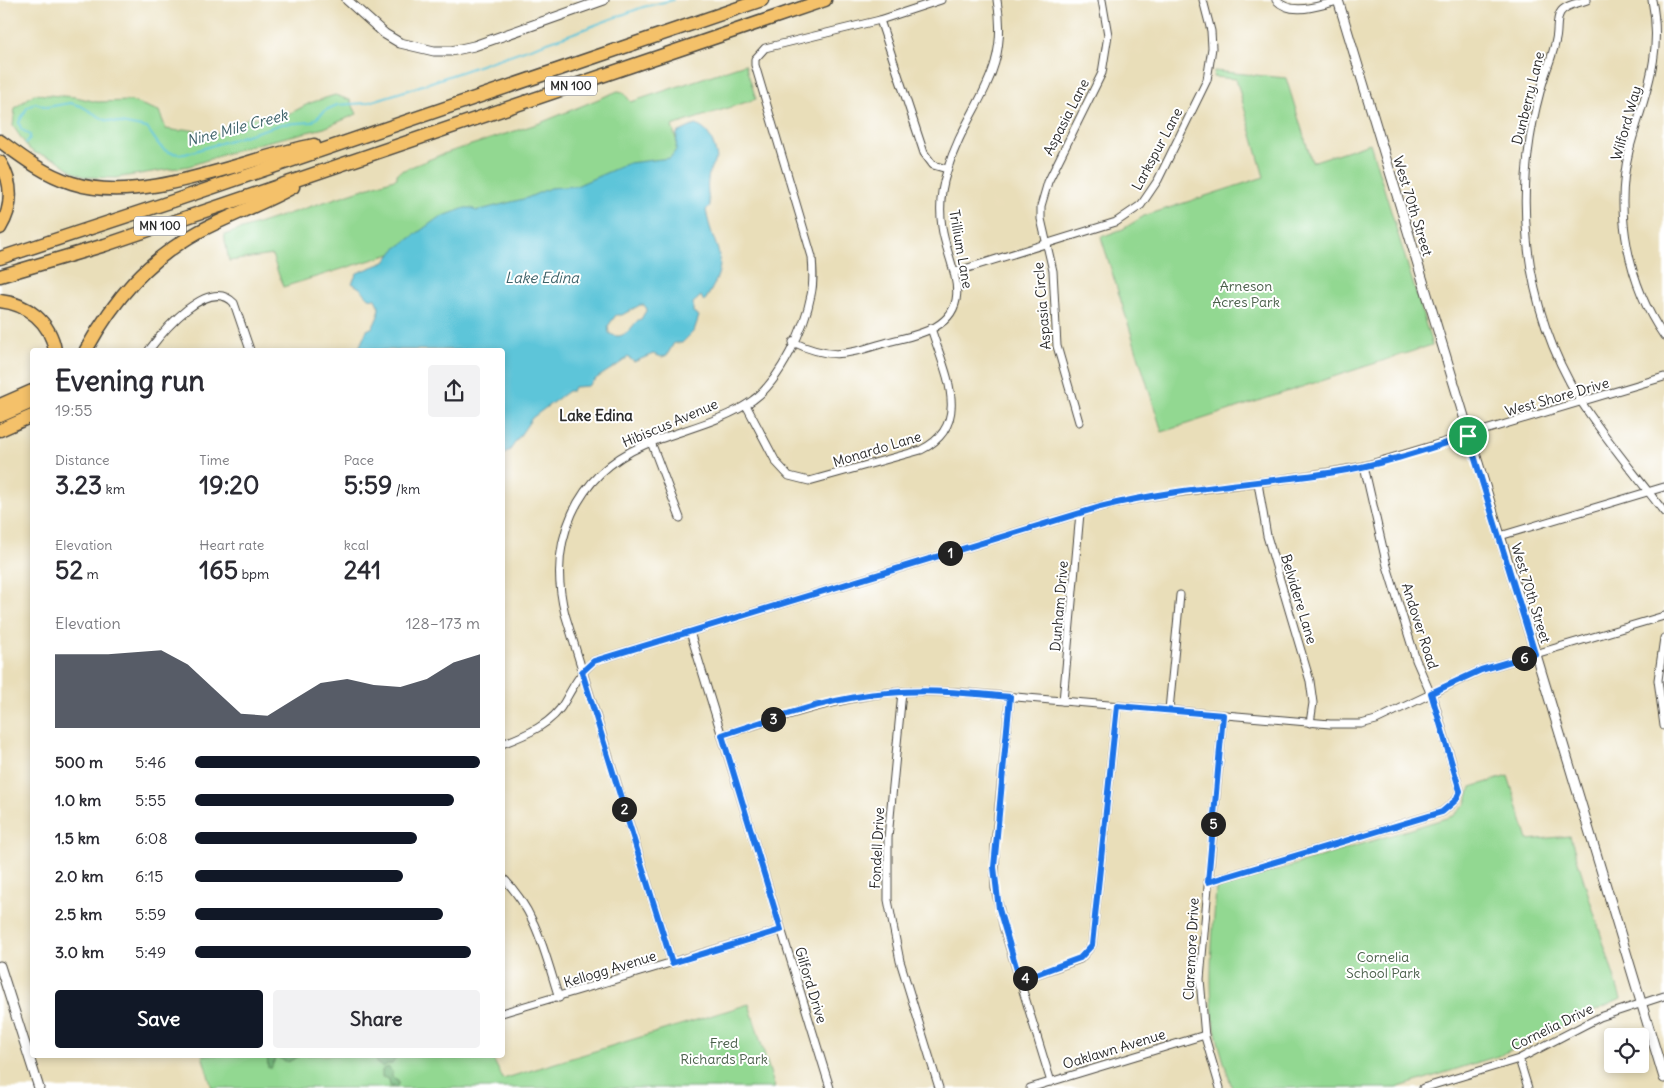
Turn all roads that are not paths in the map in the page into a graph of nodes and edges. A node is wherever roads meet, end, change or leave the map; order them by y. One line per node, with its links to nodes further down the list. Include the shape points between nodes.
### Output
1 (347, 0): 2 (street, via 400,43 434,51 451,51 474,46)
2 (604, 0)
3 (762, 0): 14 (highway, MN 100)
4 (825, 0): 18 (highway, MN 100)
5 (941, 0): 13 (street)
6 (998, 0): 17 (street, Trillium Lane, via 1000,35 994,69)
7 (1102, 0): 20 (street, Aspasia Lane, via 1108,35 1107,54 1098,82 1043,194 1041,219)
8 (1203, 0): 20 (street, Larkspur Lane, via 1212,31 1207,80 1150,193 1129,215 1116,222)
9 (1276, 0): 10 (street, via 1294,9)
10 (1338, 0): 42 (street, West 70th Street)
11 (1587, 0): 34 (street, Dunberry Lane, via 1564,8 1559,14 1556,39 1530,131 1524,200 1527,244 1538,303 1563,368)
12 (1652, 0): 26 (street, Wilford Way, via 1657,22 1656,61 1629,153 1623,204 1624,230 1636,280 1645,304)
13 (880, 20): 17 (street, via 924,153 933,165); 27 (street, Hibiscus Avenue, via 765,48 755,59 812,257 812,293)
14 (361, 136): 15 (highway, via 188,178 110,189 90,188 55,177); 21 (highway, MN 100)
15 (0, 140)
16 (0, 162): 19 (highway, via 10,188 8,210)
17 (947, 169): 22 (street, Trillium Lane, via 942,189 942,227)
18 (318, 172): 23 (highway, MN 100, via 105,245); 29 (highway, via 276,197 200,232 152,265 116,301)
19 (0, 228)
20 (1047, 244): 22 (street, Larkspur Lane); 40 (street, Aspasia Circle, via 1053,271 1057,346)
21 (0, 258)
22 (955, 272): 25 (street, Trillium Lane, via 955,304 942,322)
23 (0, 276)
24 (0, 301): 28 (highway, via 34,313 50,331)
25 (931, 328): 27 (street, Trillium Lane, via 838,355 824,354); 37 (street, Monardo Lane, via 952,404 947,427 932,444 921,450 818,480 798,480 789,476 776,462)
26 (1664, 336)
27 (793, 342): 37 (street, Hibiscus Avenue, via 775,378)
28 (54, 348)
29 (87, 348)
30 (152, 348): 31 (street, via 167,329 203,299 216,294 230,298 234,303)
31 (249, 348)
32 (1664, 377): 34 (street, West Shore Drive)
33 (30, 392): 36 (highway)
34 (1582, 402): 42 (street, West Shore Drive); 47 (street, Dunberry Lane)
35 (30, 403): 38 (highway)
36 (0, 405)
37 (746, 405): 43 (street, Hibiscus Avenue)
38 (0, 416)
39 (30, 417): 41 (highway)
40 (1079, 422)
41 (0, 430)
42 (1468, 436): 44 (street, West Shore Drive); 51 (street, West 70th Street)
43 (651, 442): 50 (street); 57 (street, Hibiscus Avenue, via 602,472 578,501 563,537 558,576 560,595)
44 (1364, 466): 45 (street, West Shore Drive); 59 (street, Andover Road, via 1388,566 1416,660)
45 (1258, 482): 49 (street, West Shore Drive, via 1124,501); 65 (street, Belvidere Lane, via 1267,536 1310,681 1313,703)
46 (1664, 487): 47 (street)
47 (1648, 491): 48 (street, Dunberry Lane); 51 (street)
48 (1664, 512)
49 (1080, 513): 54 (street, West Shore Drive); 61 (street, Dunham Drive)
50 (680, 518)
51 (1500, 536): 56 (street, West 70th Street)
52 (1180, 596): 63 (street)
53 (1664, 616): 56 (street)
54 (690, 632): 57 (street, West Shore Drive, via 594,661); 67 (street, Gilford Drive)
55 (1664, 638): 66 (street, via 1658,680)
56 (1535, 654): 59 (street, via 1481,670); 77 (street, West 70th Street)
57 (582, 672): 68 (street, West Shore Drive, via 550,720); 72 (street, Hibiscus Avenue)
58 (902, 692): 60 (street, via 957,692); 67 (street, via 817,706); 85 (street, Fondell Drive, via 888,838 888,900 900,960)
59 (1431, 693): 65 (street, via 1361,724); 70 (street, Andover Road, via 1460,791 1456,800 1442,812)
60 (1010, 697): 61 (street); 74 (street, via 994,867 999,909)
61 (1063, 701): 62 (street)
62 (1117, 706): 63 (street); 74 (street, via 1092,945 1080,958)
63 (1169, 710): 64 (street)
64 (1223, 715): 65 (street); 70 (street, Claremore Drive)
65 (1310, 723)
66 (1664, 726)
67 (722, 735): 71 (street, Gilford Drive)
68 (505, 743)
69 (505, 880): 76 (street, via 532,916)
70 (1208, 882): 79 (street, Claremore Drive, via 1200,979)
71 (781, 930): 72 (street, Kellogg Avenue); 84 (street, Gilford Drive)
72 (672, 963): 76 (street, Kellogg Avenue)
73 (0, 966): 83 (street)
74 (1020, 980): 82 (street)
75 (1664, 996): 77 (street, Cornelia Drive)
76 (559, 998): 78 (street, Kellogg Avenue)
77 (1641, 1003): 80 (street, Cornelia Drive, via 1594,1020); 81 (street, West 70th Street)
78 (505, 1011)
79 (1205, 1034): 82 (street, Oaklawn Avenue); 87 (street, Claremore Drive)
80 (1520, 1059): 88 (street, Cornelia Drive); 89 (street)
81 (1664, 1078)
82 (1051, 1082): 86 (street, Oaklawn Avenue)
83 (39, 1088)
84 (830, 1088)
85 (939, 1088)
86 (1030, 1088)
87 (1220, 1088)
88 (1423, 1088)
89 (1528, 1088)

